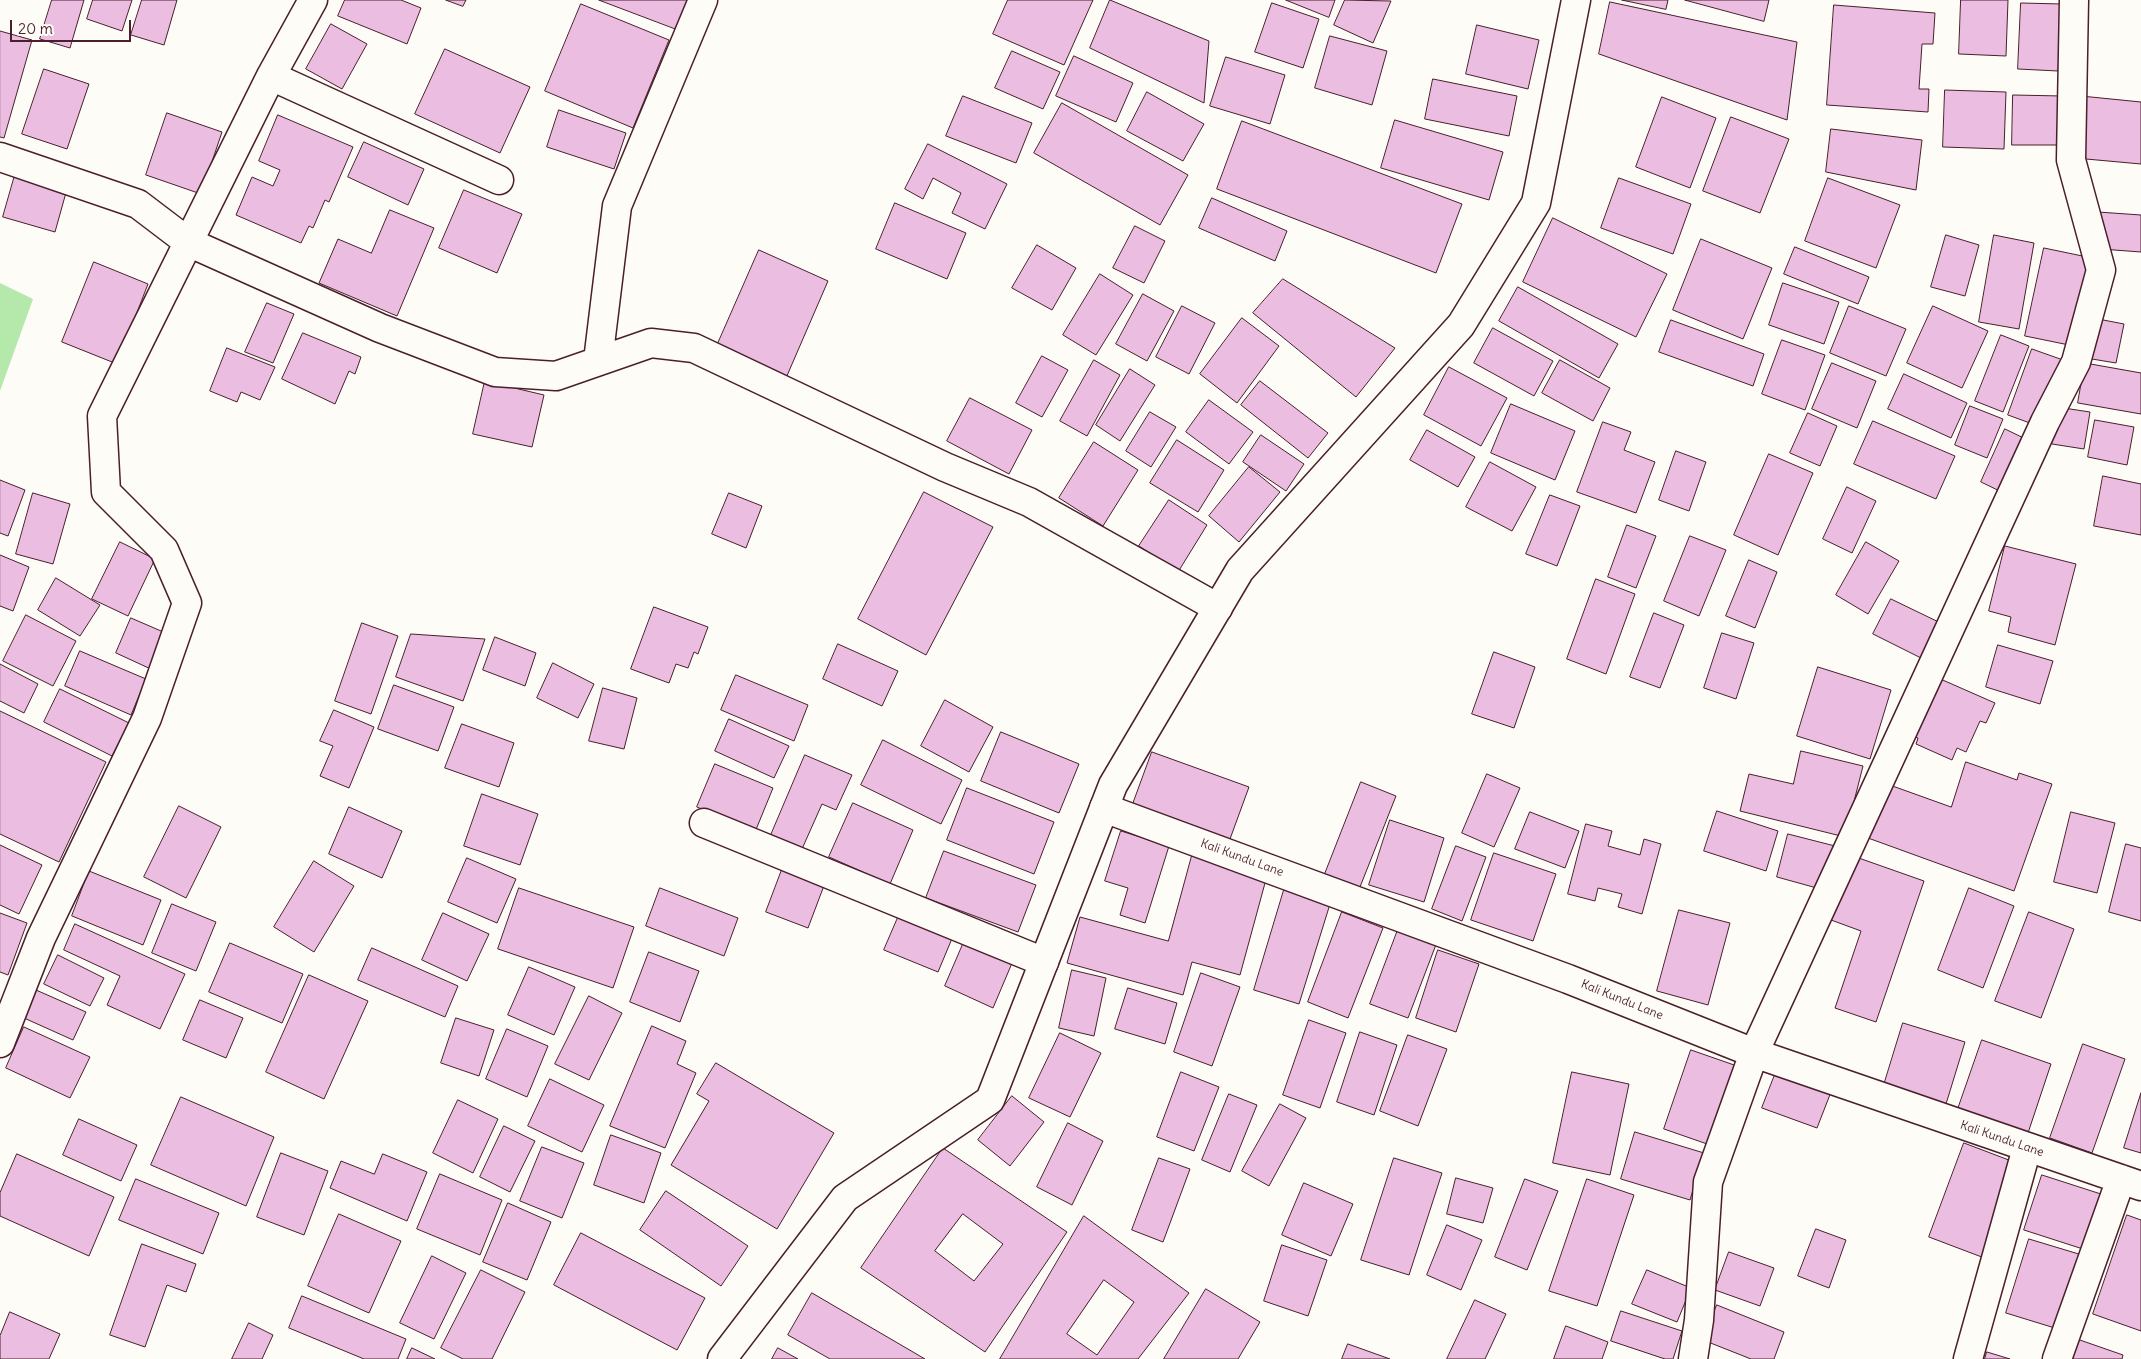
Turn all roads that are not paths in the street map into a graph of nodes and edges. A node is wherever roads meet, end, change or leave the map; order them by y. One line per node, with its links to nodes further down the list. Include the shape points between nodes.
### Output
1 (313, 0): 5 (street)
2 (703, 0): 9 (street, via 617,206)
3 (1576, 0): 10 (street, via 1536,203 1461,326 1240,570)
4 (2074, 0): 15 (street, via 2071,160 2101,270 2076,362 2045,422)
5 (271, 76): 7 (street); 8 (street)
6 (0, 157): 8 (street, via 138,204)
7 (499, 180)
8 (188, 242): 9 (street, via 380,328 496,372 556,376); 14 (street, via 102,416 106,492 164,550 187,603 147,718 41,938)
9 (598, 361): 10 (street, via 651,343 694,348 946,468 1029,502)
10 (1218, 608): 11 (street, via 1113,785)
11 (1104, 808): 13 (street); 15 (street, Kali Kundu Lane, via 1568,979)
12 (704, 823): 13 (street)
13 (1044, 962): 18 (street, via 990,1100 845,1198)
14 (0, 1043)
15 (1754, 1053): 16 (street, Kali Kundu Lane); 19 (street, via 1708,1182 1699,1320)
16 (2027, 1148): 17 (street, Kali Kundu Lane); 20 (street)
17 (2131, 1183): 21 (street)
18 (722, 1359)
19 (1693, 1359)
20 (1968, 1359)
21 (2057, 1359)

